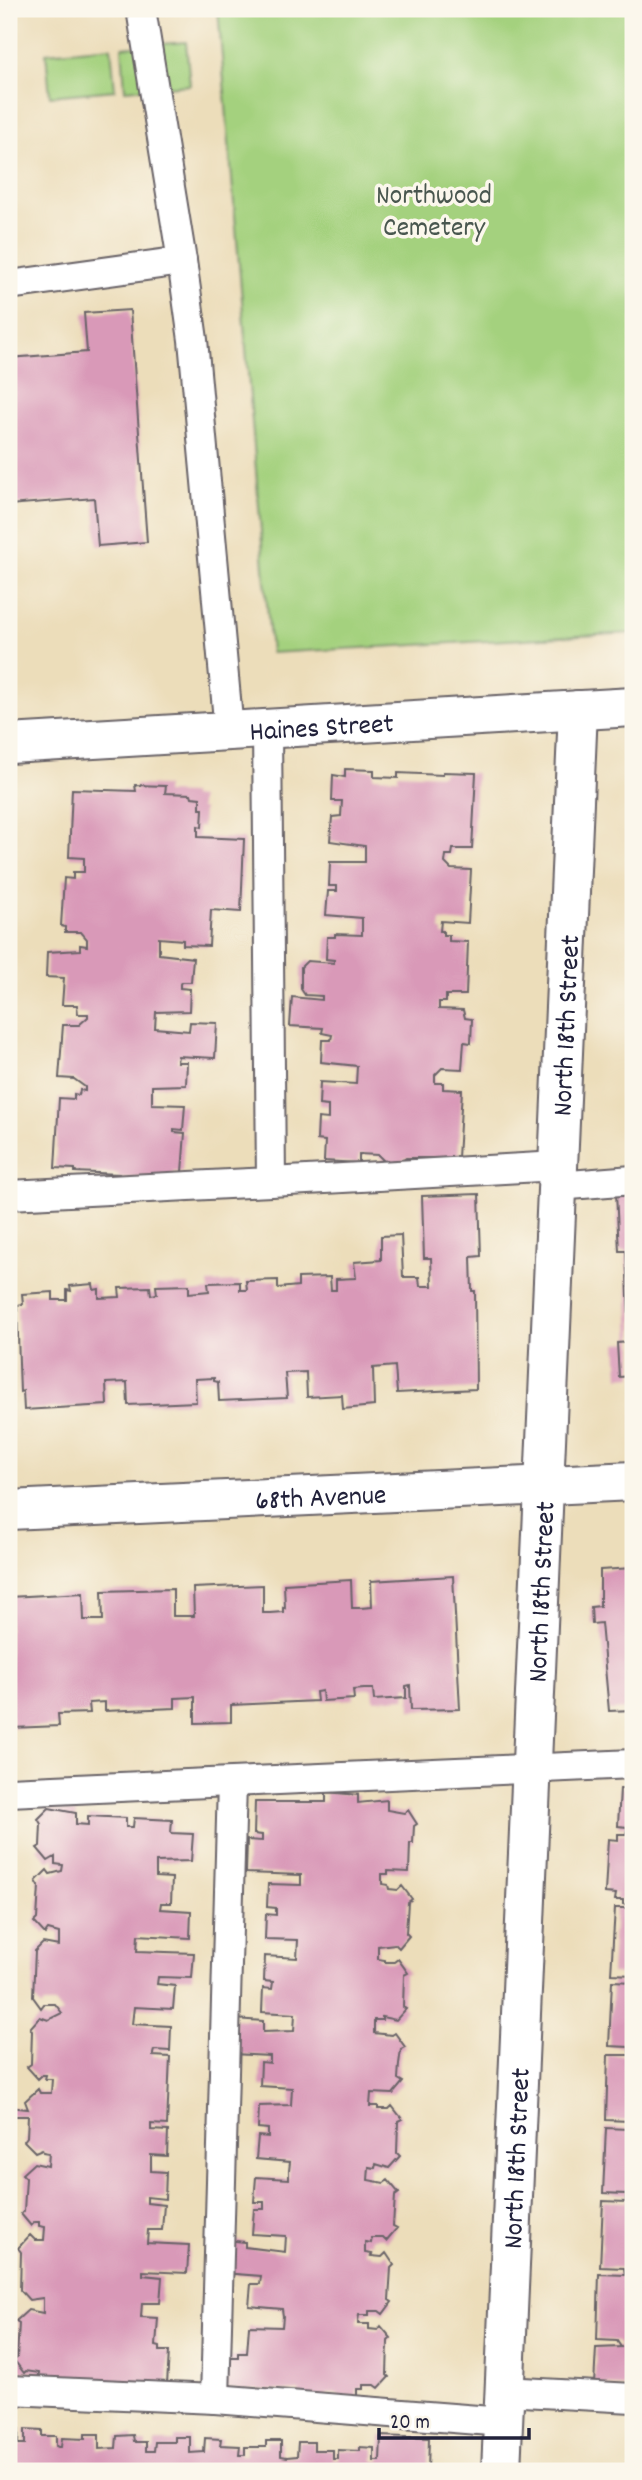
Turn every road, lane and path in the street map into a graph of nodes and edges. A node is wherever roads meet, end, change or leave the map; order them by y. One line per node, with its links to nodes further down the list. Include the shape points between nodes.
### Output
1 (141, 9): 2 (lane)
2 (182, 261): 3 (lane); 7 (lane)
3 (9, 285)
4 (633, 707): 5 (street, Haines Street)
5 (578, 710): 6 (street, Haines Street); 9 (street, North 18th Street)
6 (268, 729): 7 (street, Haines Street); 11 (lane)
7 (229, 731): 8 (street, Haines Street)
8 (9, 744)
9 (557, 1176): 10 (lane); 11 (lane); 14 (street, North 18th Street)
10 (633, 1180)
11 (271, 1182): 12 (lane)
12 (9, 1195)
13 (633, 1481): 14 (street, 68th Avenue)
14 (544, 1484): 15 (street, 68th Avenue); 17 (street, North 18th Street)
15 (9, 1510)
16 (633, 1764): 17 (lane)
17 (531, 1769): 18 (lane); 23 (street, North 18th Street)
18 (232, 1783): 19 (lane); 22 (lane)
19 (9, 1792)
20 (9, 2390): 22 (lane)
21 (633, 2398): 23 (lane)
22 (215, 2399): 23 (lane)
23 (504, 2407): 24 (street, North 18th Street)
24 (501, 2471)

